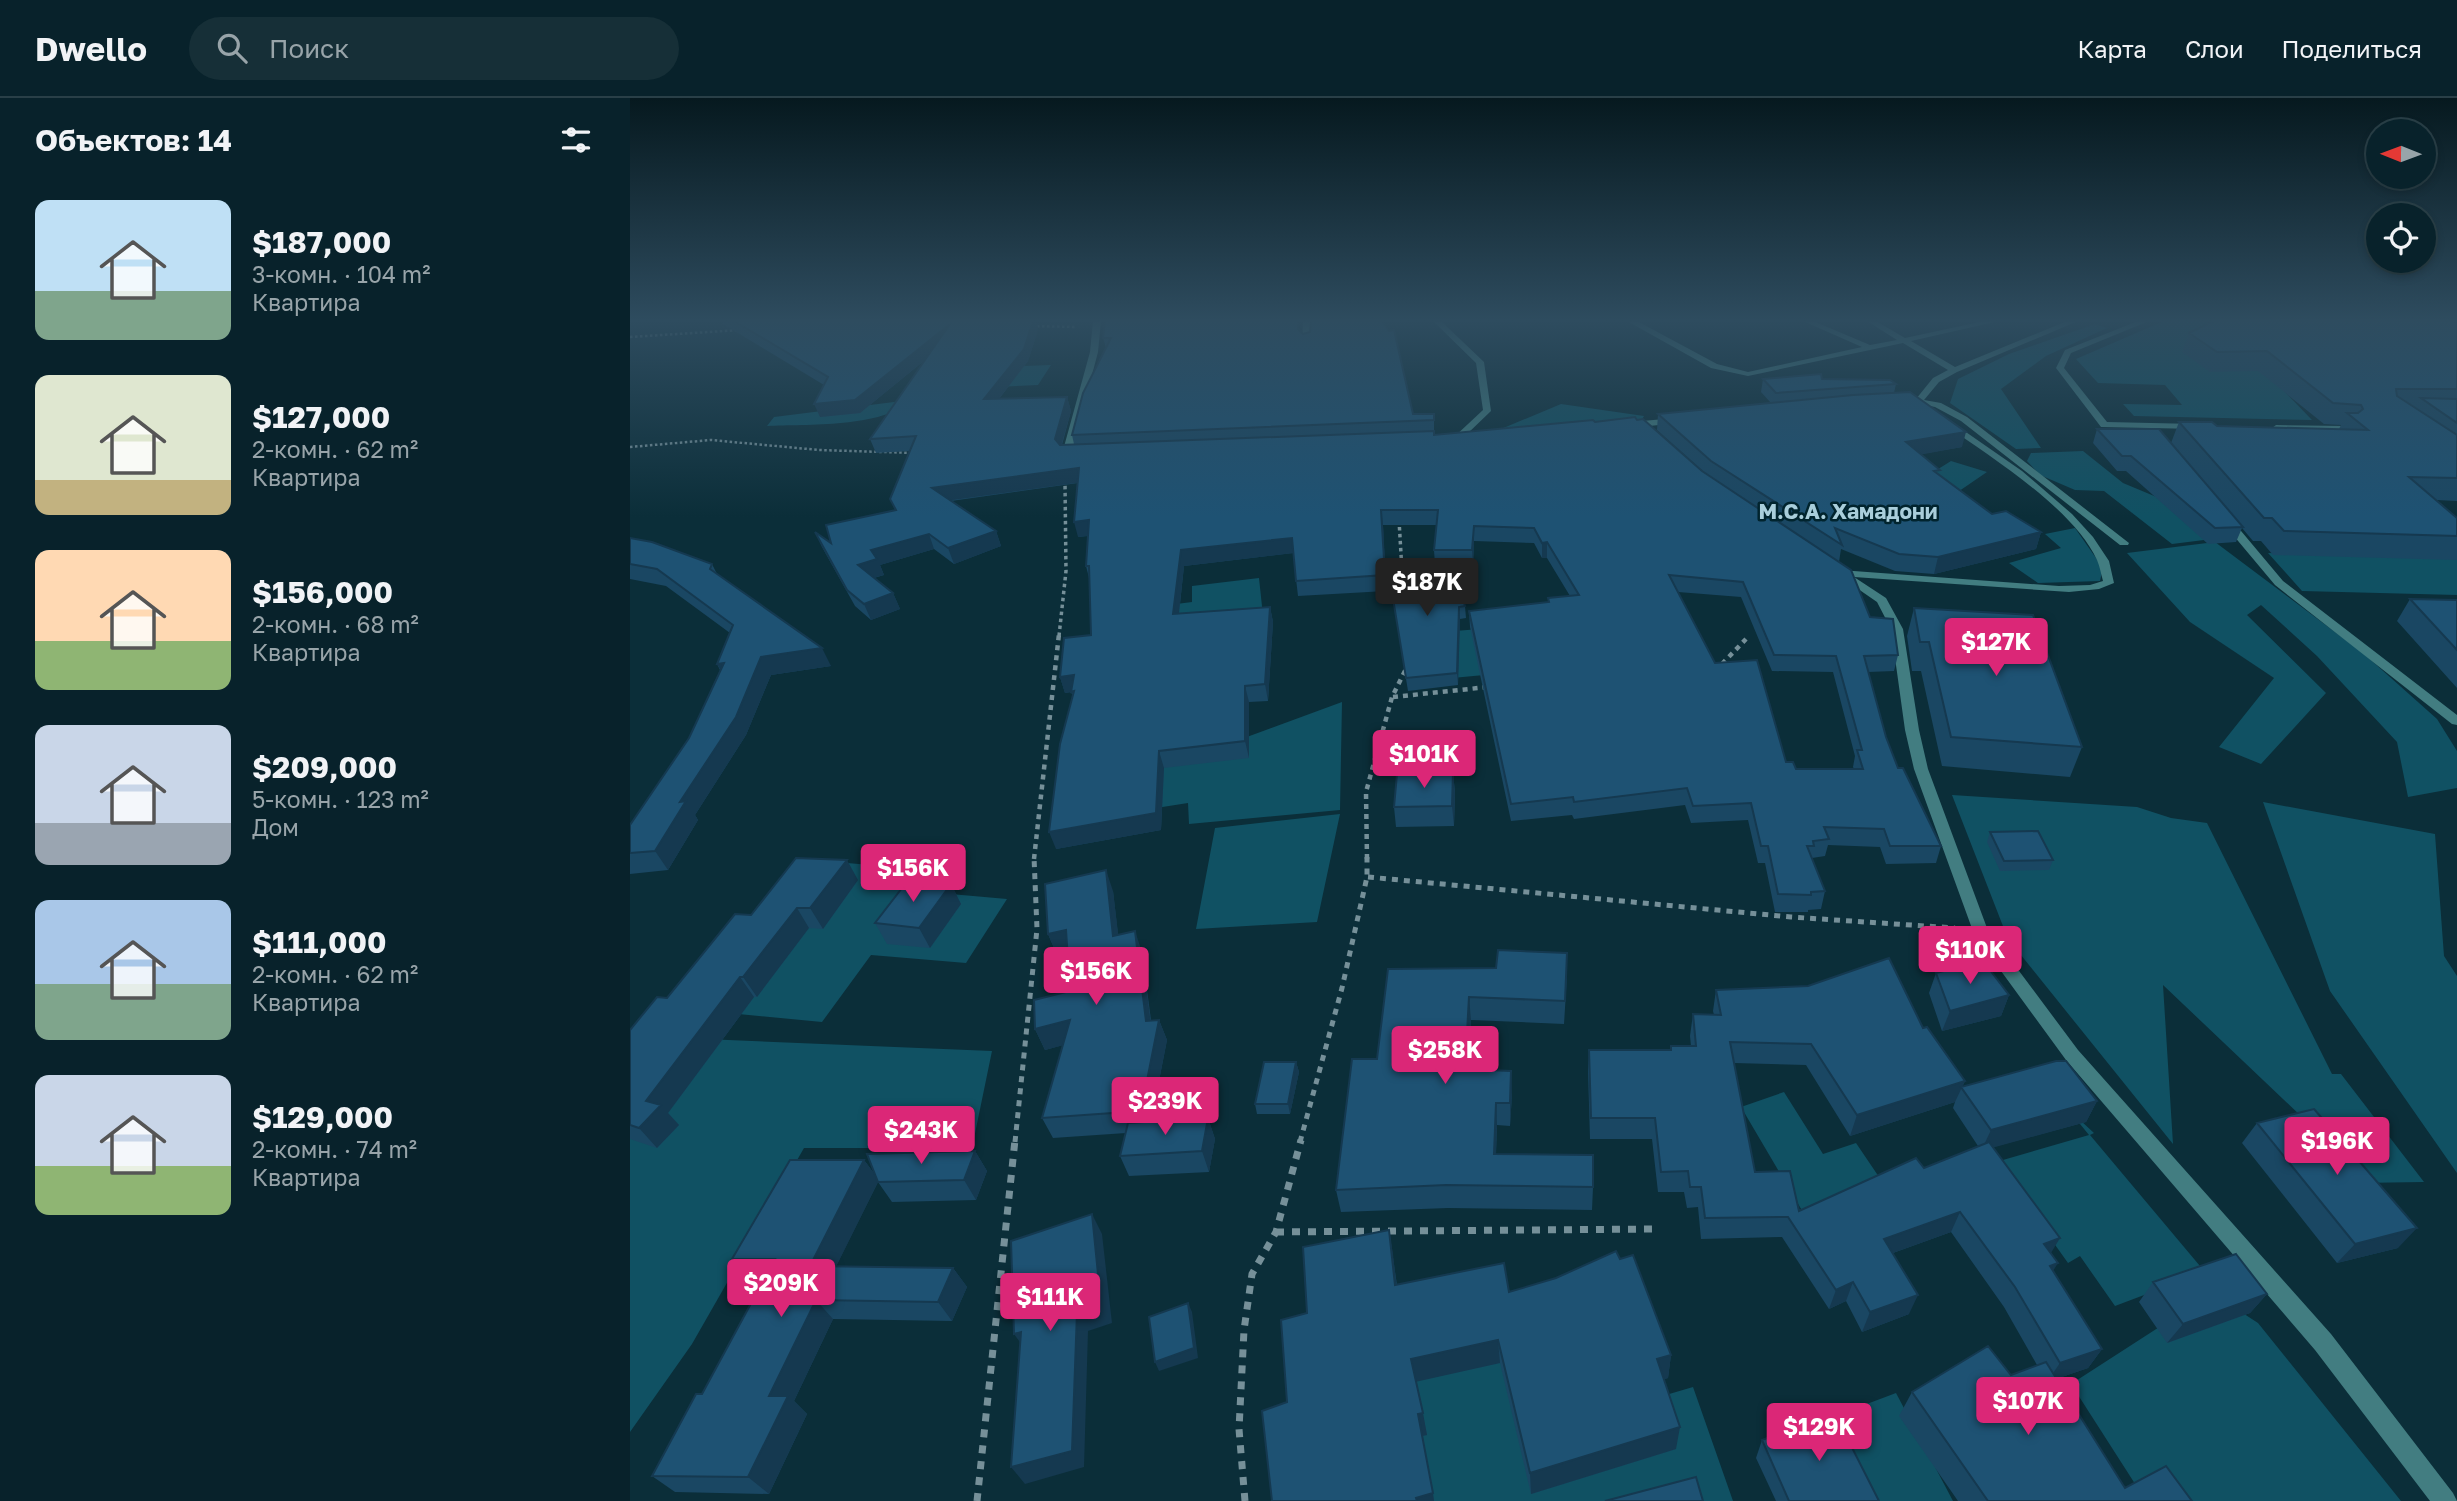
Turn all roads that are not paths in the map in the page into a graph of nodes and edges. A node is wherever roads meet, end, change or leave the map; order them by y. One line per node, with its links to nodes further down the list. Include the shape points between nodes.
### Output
1 (1085, 386): 17 (lane, via 1067,454)
2 (1483, 386): 14 (lane, via 1487,411 1452,438)
3 (1931, 386): 5 (lane)
4 (2074, 386): 10 (lane, via 2104,425)
5 (1919, 401): 6 (lane); 19 (lane, via 1964,419); 21 (lane, via 2057,503 2108,571 2109,583 2078,589 1834,569 1882,600 1897,629 1921,769 1980,930 2072,1055 2323,1342)
6 (1905, 402)
7 (1683, 420): 8 (lane)
8 (1642, 424): 9 (lane); 16 (lane)
9 (1629, 425)
10 (2148, 426): 11 (lane); 15 (lane)
11 (2201, 427)
12 (2267, 428): 13 (lane)
13 (2346, 429)
14 (1481, 436)
15 (2157, 437)
16 (1660, 440)
17 (1081, 453)
18 (2218, 510): 20 (lane, via 2279,583)
19 (2124, 543)
20 (2457, 721)
21 (2445, 1501)

